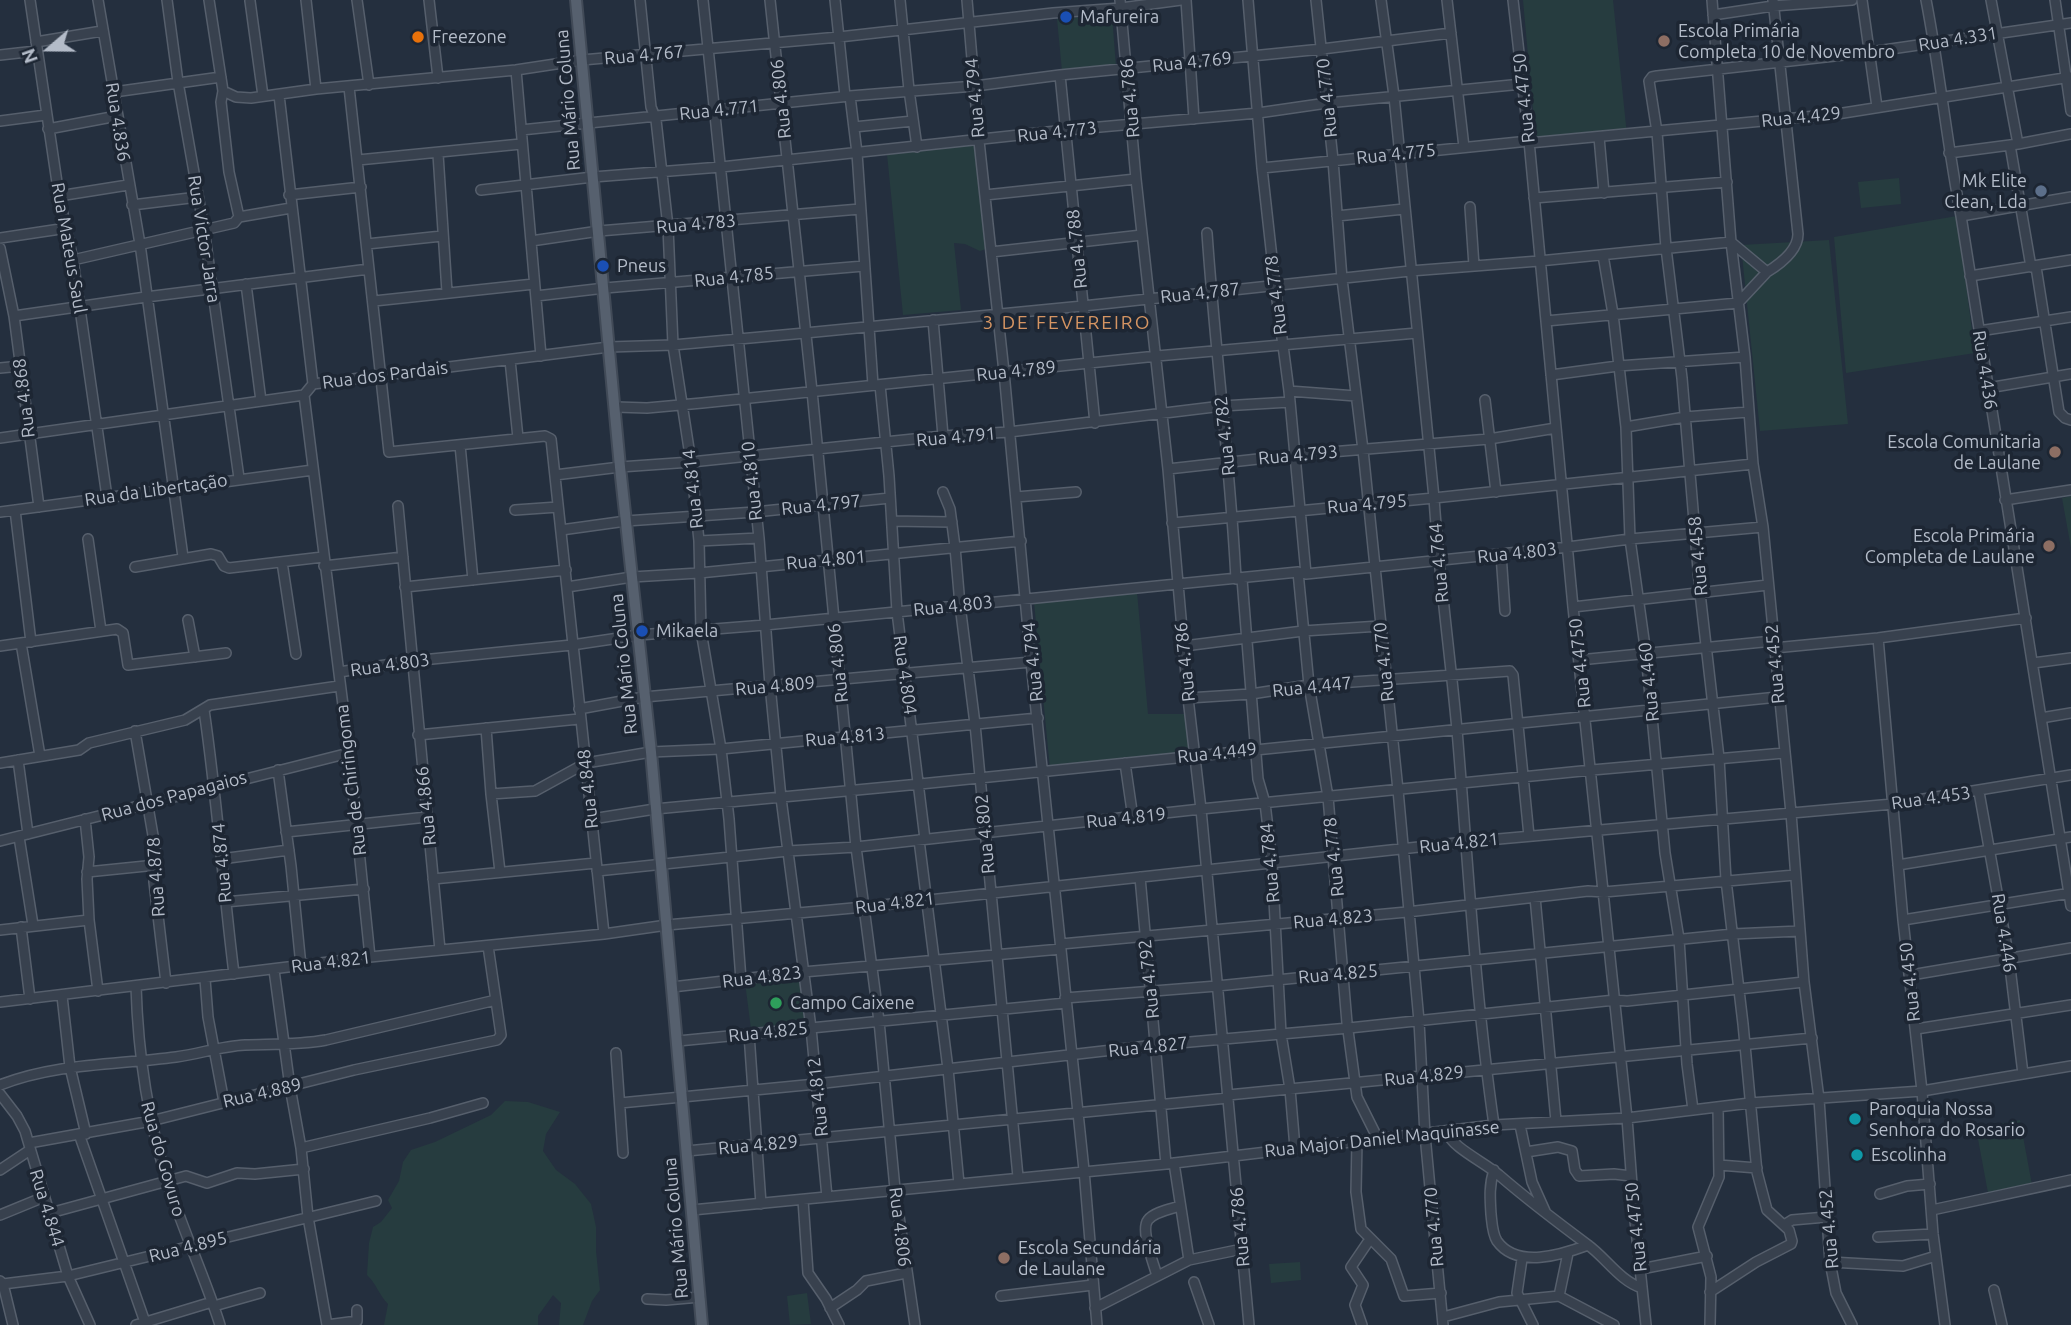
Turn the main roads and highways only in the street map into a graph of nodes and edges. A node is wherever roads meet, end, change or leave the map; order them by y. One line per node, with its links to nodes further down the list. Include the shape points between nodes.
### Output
1 (576, 0): 2 (main road, Rua Mário Coluna)
2 (702, 1325)

